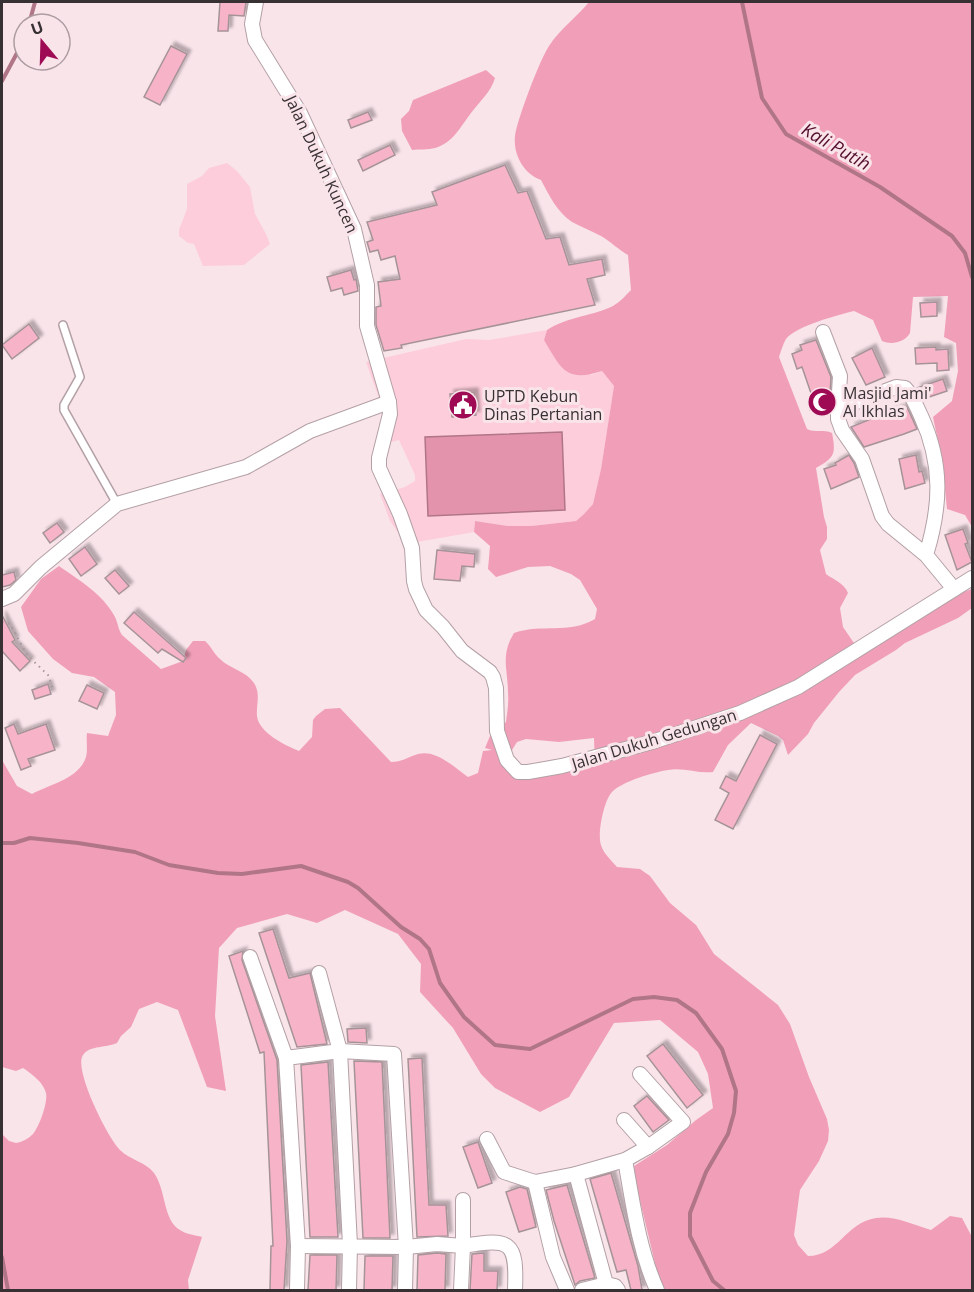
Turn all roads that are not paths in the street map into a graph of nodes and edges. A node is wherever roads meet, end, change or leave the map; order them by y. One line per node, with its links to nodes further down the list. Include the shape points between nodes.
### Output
1 (256, 2): 4 (street, Jalan Dukuh Kuncen, via 252,24 255,40 300,113 354,229 367,285 367,326)
2 (63, 325): 6 (lane, via 80,377 64,410)
3 (823, 332): 5 (street, via 840,376)
4 (389, 402): 6 (street, via 310,431 246,467); 11 (street, Jalan Dukuh Kuncen, via 379,468 412,548 414,581)
5 (838, 410): 7 (street, via 842,430 862,459 882,516); 7 (street, via 896,387 905,388 910,394 931,440 937,466 938,494)
6 (117, 504): 10 (street, via 14,594)
7 (926, 555): 9 (street)
8 (972, 578): 9 (street, Jalan Dukuh Gedungan)
9 (954, 589): 11 (street, Jalan Dukuh Gedungan, via 798,687 740,713 651,742 528,772 512,767 502,748 497,731 495,681 490,672 462,651)
10 (2, 599)
11 (426, 610)
12 (250, 957): 15 (street)
13 (319, 973): 14 (street)
14 (340, 1051): 15 (street); 25 (street); 27 (street, via 391,1053 396,1058)
15 (286, 1058): 24 (street)
16 (640, 1074): 19 (street, via 683,1122)
17 (624, 1120): 19 (street)
18 (487, 1139): 22 (street, via 504,1172)
19 (648, 1148): 20 (street)
20 (625, 1160): 21 (street); 36 (street, via 635,1215)
21 (576, 1174): 22 (street); 28 (street)
22 (535, 1182): 34 (street, via 553,1257)
23 (463, 1200): 26 (street)
24 (298, 1245): 25 (street); 29 (street)
25 (350, 1245): 27 (street); 30 (street)
26 (463, 1246): 27 (street); 32 (street); 33 (street, via 491,1241 509,1248 516,1262)
27 (406, 1247): 31 (street)
28 (612, 1287): 35 (street)
29 (297, 1290)
30 (349, 1290)
31 (405, 1290)
32 (461, 1290)
33 (515, 1290)
34 (567, 1290)
35 (582, 1290)
36 (657, 1290)

